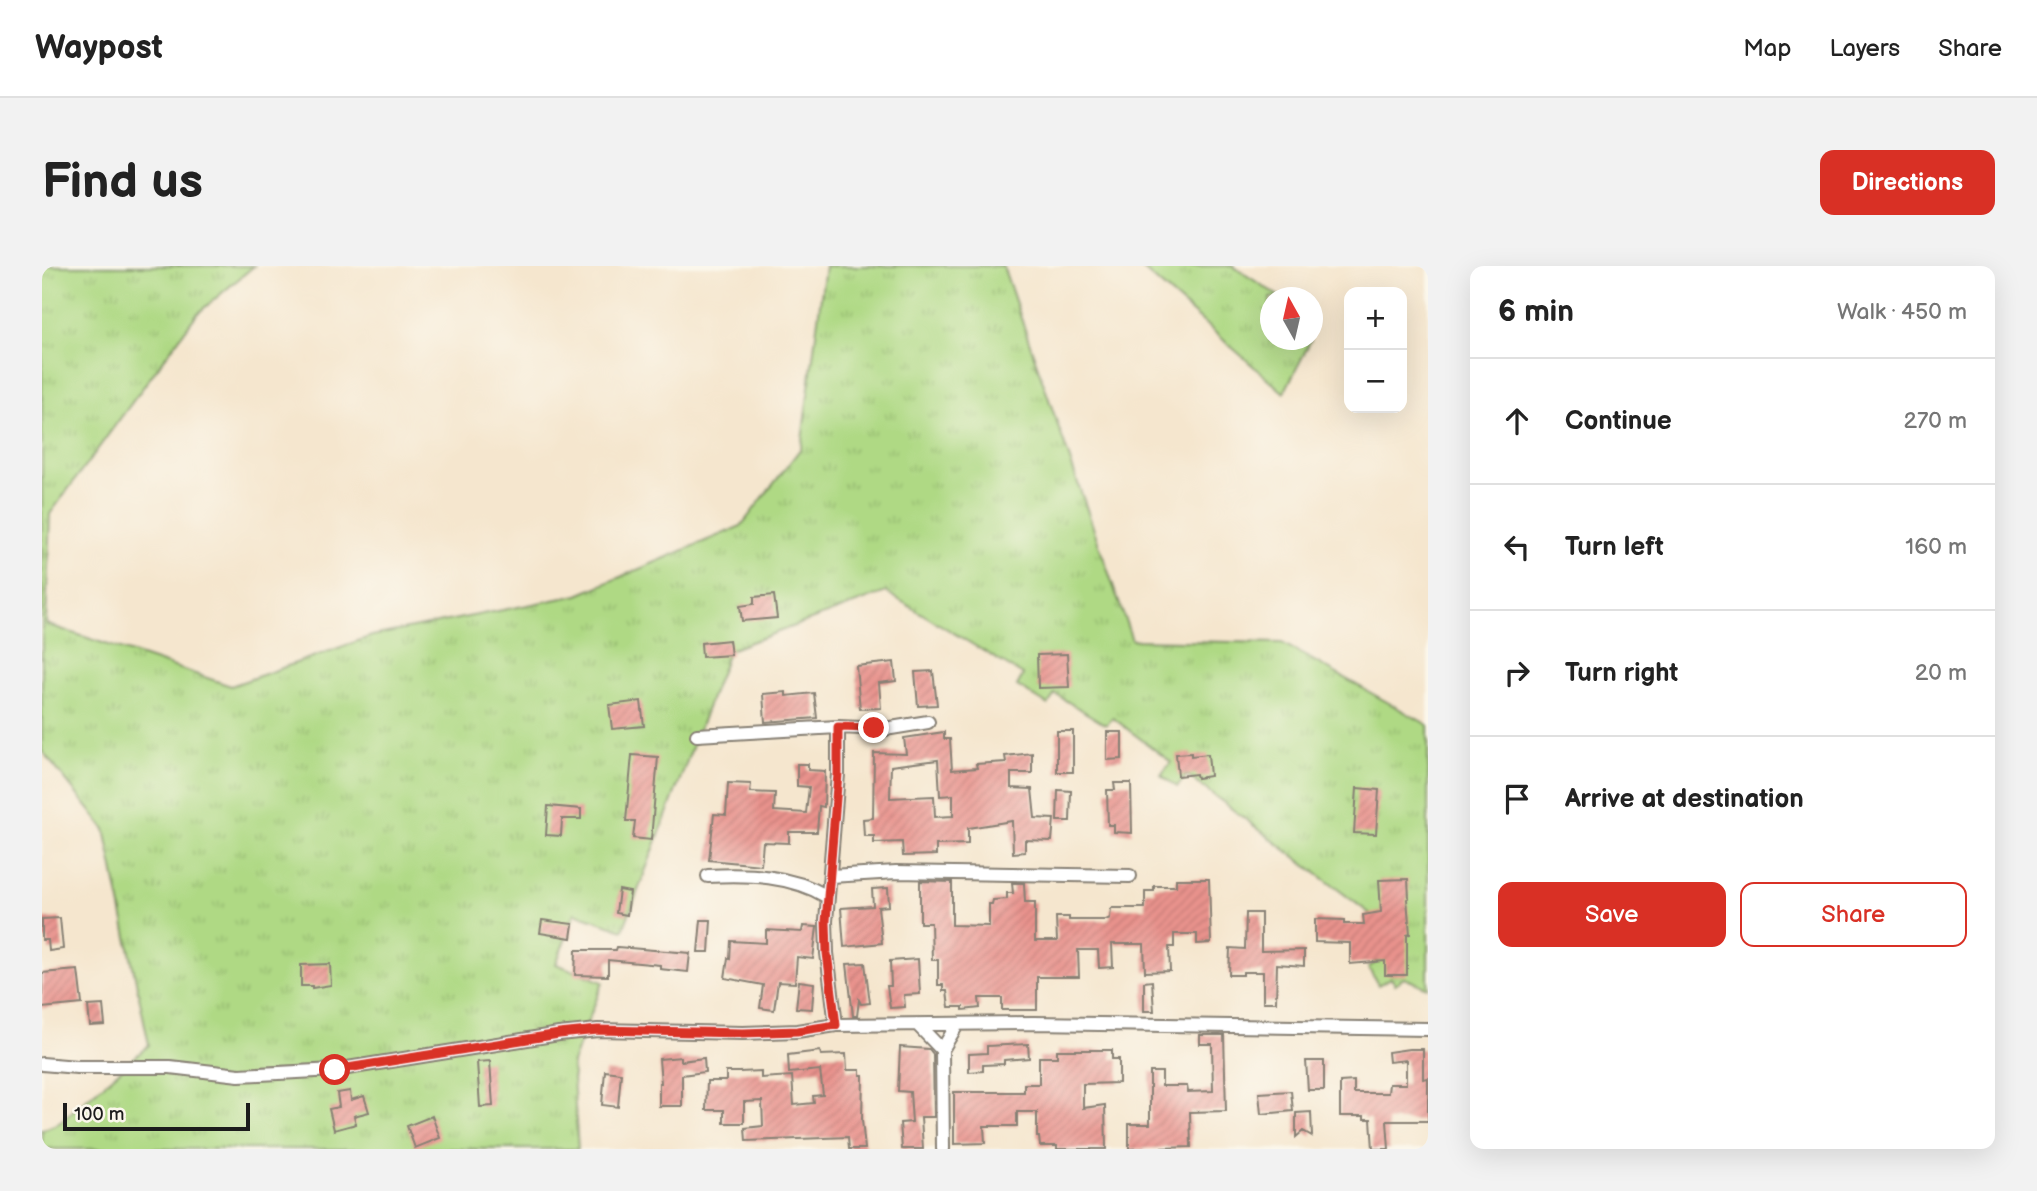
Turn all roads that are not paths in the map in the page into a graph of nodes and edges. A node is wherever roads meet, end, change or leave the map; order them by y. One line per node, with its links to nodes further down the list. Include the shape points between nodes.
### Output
1 (928, 722): 2 (street, via 885,729)
2 (838, 727): 3 (street); 5 (street)
3 (697, 735)
4 (708, 876): 7 (street, via 751,874 808,885)
5 (831, 876): 6 (street, via 895,872); 7 (street)
6 (1130, 876)
7 (826, 896): 8 (street)
8 (836, 1025): 10 (street); 13 (street, via 743,1033 598,1030 335,1070 239,1075 170,1067)
9 (957, 1025): 10 (street); 11 (street); 12 (street)
10 (918, 1026): 12 (street)
11 (1428, 1029)
12 (942, 1049): 14 (street)
13 (42, 1064)
14 (943, 1149)

